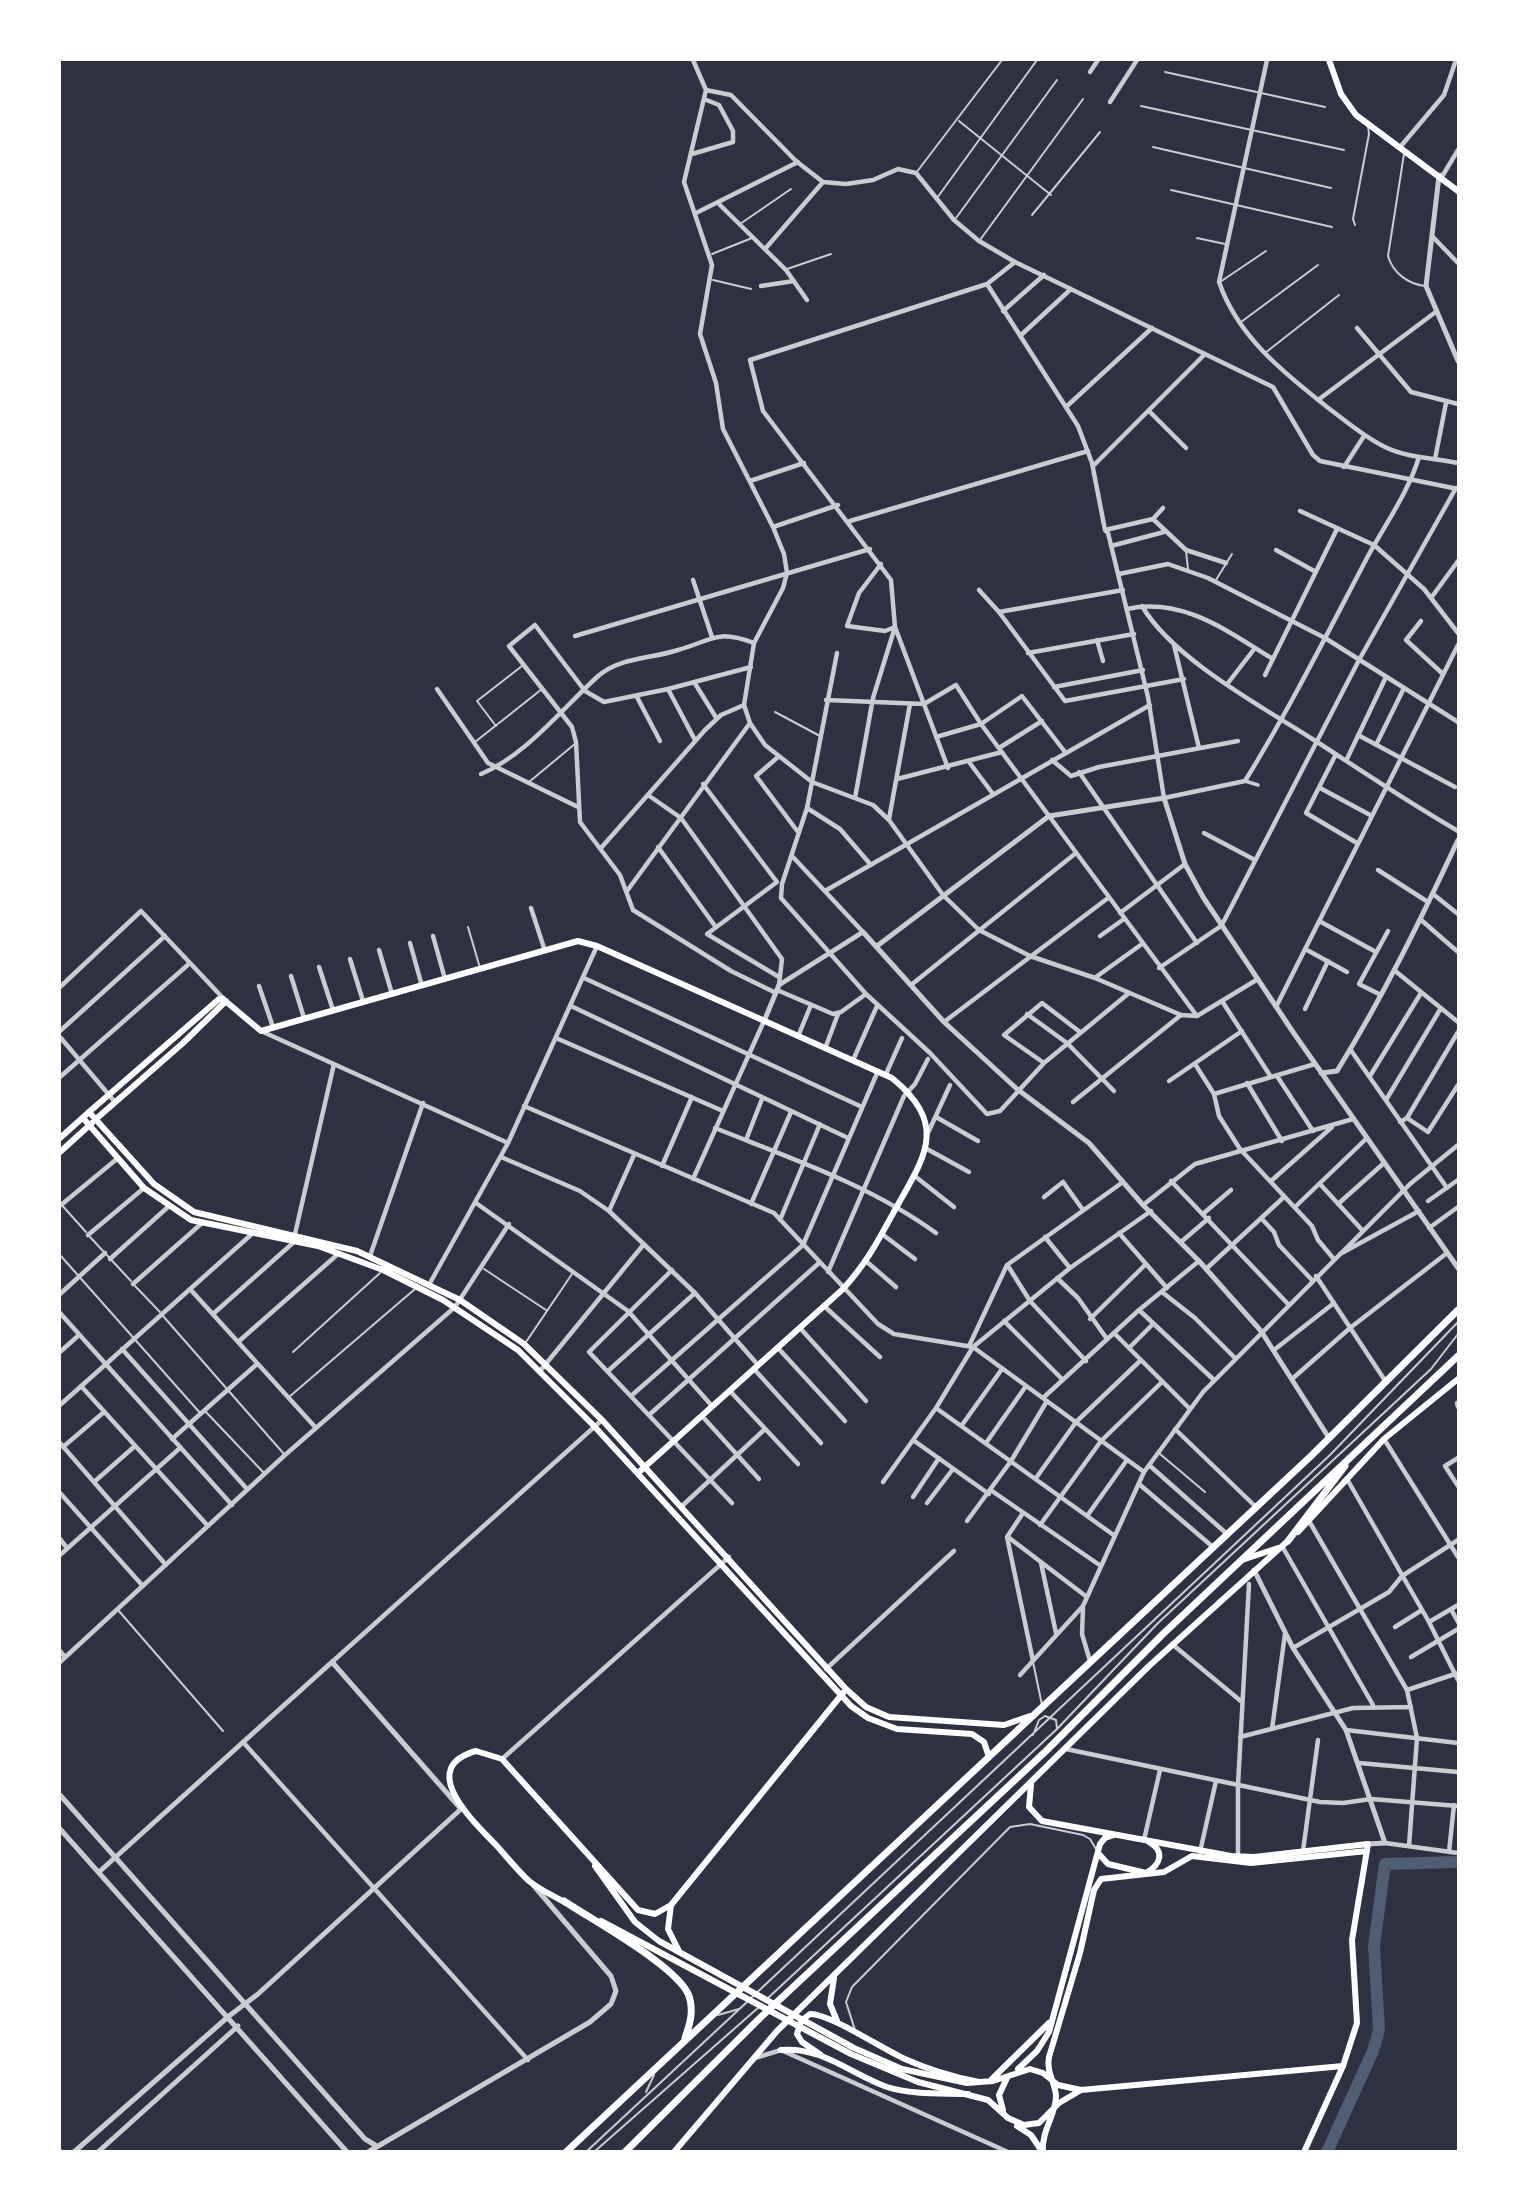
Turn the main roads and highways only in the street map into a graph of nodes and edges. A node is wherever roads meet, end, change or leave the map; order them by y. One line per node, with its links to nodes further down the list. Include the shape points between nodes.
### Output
1 (1329, 60): 2 (main road, via 1348,107)
2 (1458, 191)
3 (224, 1000): 4 (main road, via 214,1002); 6 (main road); 15 (main road, via 261,1031 578,941 854,1058 909,1091 920,1110 927,1149 867,1262 844,1289)
4 (89, 1112): 5 (main road); 6 (main road)
5 (83, 1118): 7 (main road); 8 (main road)
6 (96, 1119): 7 (main road); 10 (main road, via 154,1184 181,1204 213,1218)
7 (90, 1125): 9 (main road); 10 (main road, via 144,1188 168,1208 202,1223)
8 (60, 1138)
9 (60, 1152)
10 (295, 1238): 15 (main road, via 337,1244 370,1256 460,1300 524,1344); 16 (main road, via 383,1270 455,1307 517,1350)
11 (1458, 1310): 21 (highway, via 1329,1438)
12 (1458, 1356): 14 (highway)
13 (1458, 1379): 17 (main road, via 1384,1439)
14 (1366, 1441): 17 (highway); 18 (highway)
15 (645, 1467): 16 (main road); 19 (main road)
16 (638, 1473): 20 (main road)
17 (1285, 1544): 18 (main road); 25 (main road, via 1171,1644)
18 (1240, 1561): 52 (highway)
19 (846, 1689): 20 (main road); 22 (main road, via 866,1707 889,1717)
20 (841, 1696): 23 (main road, via 859,1712 887,1726); 34 (main road)
21 (1034, 1714): 22 (main road, via 1009,1724); 24 (highway)
22 (962, 1722): 23 (main road)
23 (961, 1733): 24 (main road, via 980,1738)
24 (989, 1757): 39 (highway)
25 (1031, 1784): 26 (main road, via 1027,1803 1038,1819); 36 (main road)
26 (1115, 1834): 27 (main road); 30 (main road, via 1101,1841)
27 (1144, 1840): 31 (main road); 32 (main road, via 1158,1849 1160,1856 1157,1866)
28 (1368, 1848): 31 (main road, via 1238,1857); 31 (main road, via 1251,1863); 43 (main road, via 1352,1940 1357,2023)
29 (587, 1853): 33 (main road, via 502,1759 475,1751 456,1760 450,1785 461,1809 530,1882); 34 (main road, via 643,1913 655,1914); 35 (main road, via 635,1922)
30 (1098, 1853): 32 (main road, via 1108,1864); 37 (main road)
31 (1199, 1853): 32 (main road, via 1168,1870)
32 (1146, 1874): 45 (main road, via 1105,1877 1094,1890 1049,2057)
33 (564, 1901): 35 (main road); 39 (highway, via 682,1982 691,2007)
34 (671, 1905): 35 (main road, via 668,1929)
35 (681, 1958): 41 (main road)
36 (835, 1976): 38 (main road, via 830,2004); 53 (main road, via 777,2031)
37 (1054, 2016): 44 (main road, via 1037,2051); 46 (main road, via 1001,2072)
38 (841, 2025): 42 (main road, via 815,2014 801,2021 799,2039); 46 (main road, via 941,2074)
39 (684, 2040): 51 (highway)
40 (781, 2050): 42 (main road)
41 (853, 2051): 46 (main road, via 928,2077); 48 (main road, via 918,2082)
42 (821, 2055): 48 (main road, via 893,2088)
43 (1343, 2066): 47 (main road); 55 (main road)
44 (1012, 2072): 45 (main road, via 1037,2070); 46 (main road); 50 (main road, via 999,2095)
45 (1050, 2080): 47 (main road); 49 (main road, via 1056,2096)
46 (982, 2082)
47 (1081, 2090): 49 (main road)
48 (968, 2094): 50 (main road, via 988,2100)
49 (1052, 2110): 50 (main road, via 1032,2125); 54 (main road)
50 (1009, 2118): 54 (main road)
51 (566, 2151)
52 (625, 2151)
53 (674, 2151)
54 (1043, 2151)
55 (1304, 2151)

